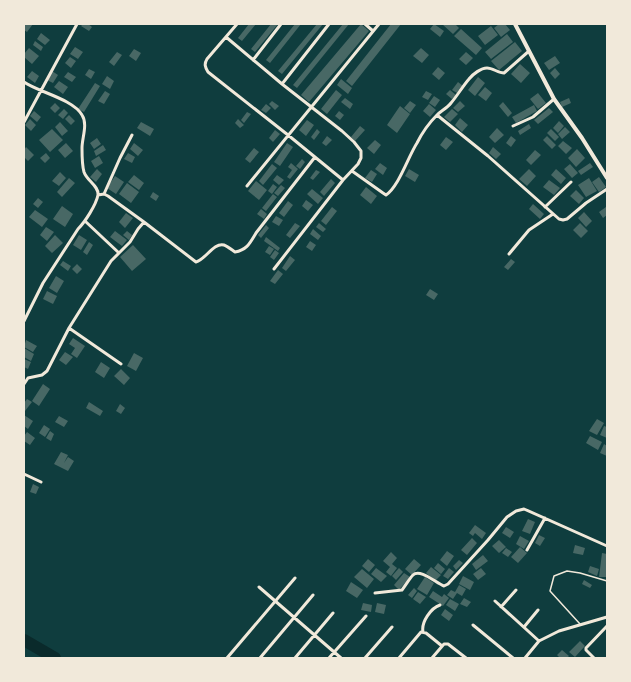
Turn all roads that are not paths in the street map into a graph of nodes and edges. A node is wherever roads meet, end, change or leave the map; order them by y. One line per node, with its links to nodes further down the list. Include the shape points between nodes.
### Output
1 (77, 24): 14 (street)
2 (237, 24): 9 (street)
3 (281, 24): 11 (street)
4 (329, 24): 13 (street)
5 (365, 24): 8 (street)
6 (379, 24): 8 (street)
7 (515, 24): 10 (street)
8 (373, 31): 16 (street)
9 (226, 38): 11 (street); 21 (street, via 207,59 205,63 208,72)
10 (529, 51): 15 (street); 17 (street, via 504,73 487,68 476,72)
11 (253, 60): 13 (street)
12 (24, 82): 14 (street)
13 (282, 84): 16 (street)
14 (42, 90): 18 (street); 30 (street, via 76,108 82,115 84,173 97,189)
15 (554, 99): 19 (street, via 533,117); 24 (street)
16 (312, 107): 21 (street); 23 (street, via 354,142 361,151 361,158)
17 (437, 116): 23 (street, via 416,143 401,174 386,195); 31 (street, via 488,156)
18 (24, 122)
19 (513, 126)
20 (132, 135): 29 (street)
21 (288, 135): 22 (street); 27 (street)
22 (315, 157): 25 (street); 34 (street, via 243,250 235,252 220,245 201,261 196,262)
23 (352, 171): 25 (street)
24 (607, 178)
25 (344, 180): 37 (street)
26 (571, 182): 31 (street)
27 (247, 186)
28 (607, 189): 32 (street, via 567,219 559,219)
29 (104, 194): 30 (street); 34 (street)
30 (98, 195): 33 (street)
31 (545, 207): 32 (street)
32 (553, 214): 36 (street, via 529,230)
33 (85, 221): 35 (street); 38 (street, via 43,283)
34 (144, 222): 35 (street)
35 (119, 253): 39 (street, via 111,261)
36 (509, 254)
37 (274, 269)
38 (24, 321)
39 (69, 328): 40 (street); 41 (street, via 45,373 28,378)
40 (121, 364)
41 (24, 384)
42 (24, 474): 43 (street)
43 (42, 482)
44 (545, 518): 45 (street); 46 (street); 51 (street, via 524,509 516,511 444,586 418,572 402,590)
45 (607, 546)
46 (526, 550)
47 (295, 578): 53 (street)
48 (607, 581): 62 (lane, via 566,571 554,576 550,591)
49 (259, 587): 53 (street)
50 (516, 590): 56 (street)
51 (375, 594)
52 (313, 595): 60 (street)
53 (275, 600): 60 (street); 72 (street)
54 (495, 601): 56 (street)
55 (440, 606): 67 (street, via 435,607 430,614 423,626)
56 (501, 607): 66 (street)
57 (538, 610): 66 (street)
58 (333, 614): 68 (street)
59 (366, 616): 71 (street)
60 (294, 617): 68 (street); 73 (street)
61 (607, 617): 62 (street)
62 (580, 624): 69 (street)
63 (473, 625): 81 (street)
64 (607, 626): 83 (street, via 586,648)
65 (392, 627): 77 (street)
66 (524, 627): 69 (street)
67 (423, 632): 70 (street); 78 (street, via 420,632)
68 (314, 635): 71 (street); 74 (street)
69 (540, 641): 82 (street)
70 (442, 646): 79 (street); 80 (street, via 451,645)
71 (334, 652): 75 (street); 76 (street)
72 (227, 658)
73 (260, 658)
74 (295, 658)
75 (329, 658)
76 (341, 658)
77 (365, 658)
78 (399, 658)
79 (432, 658)
80 (466, 658)
81 (513, 658)
82 (525, 658)
83 (594, 658)

